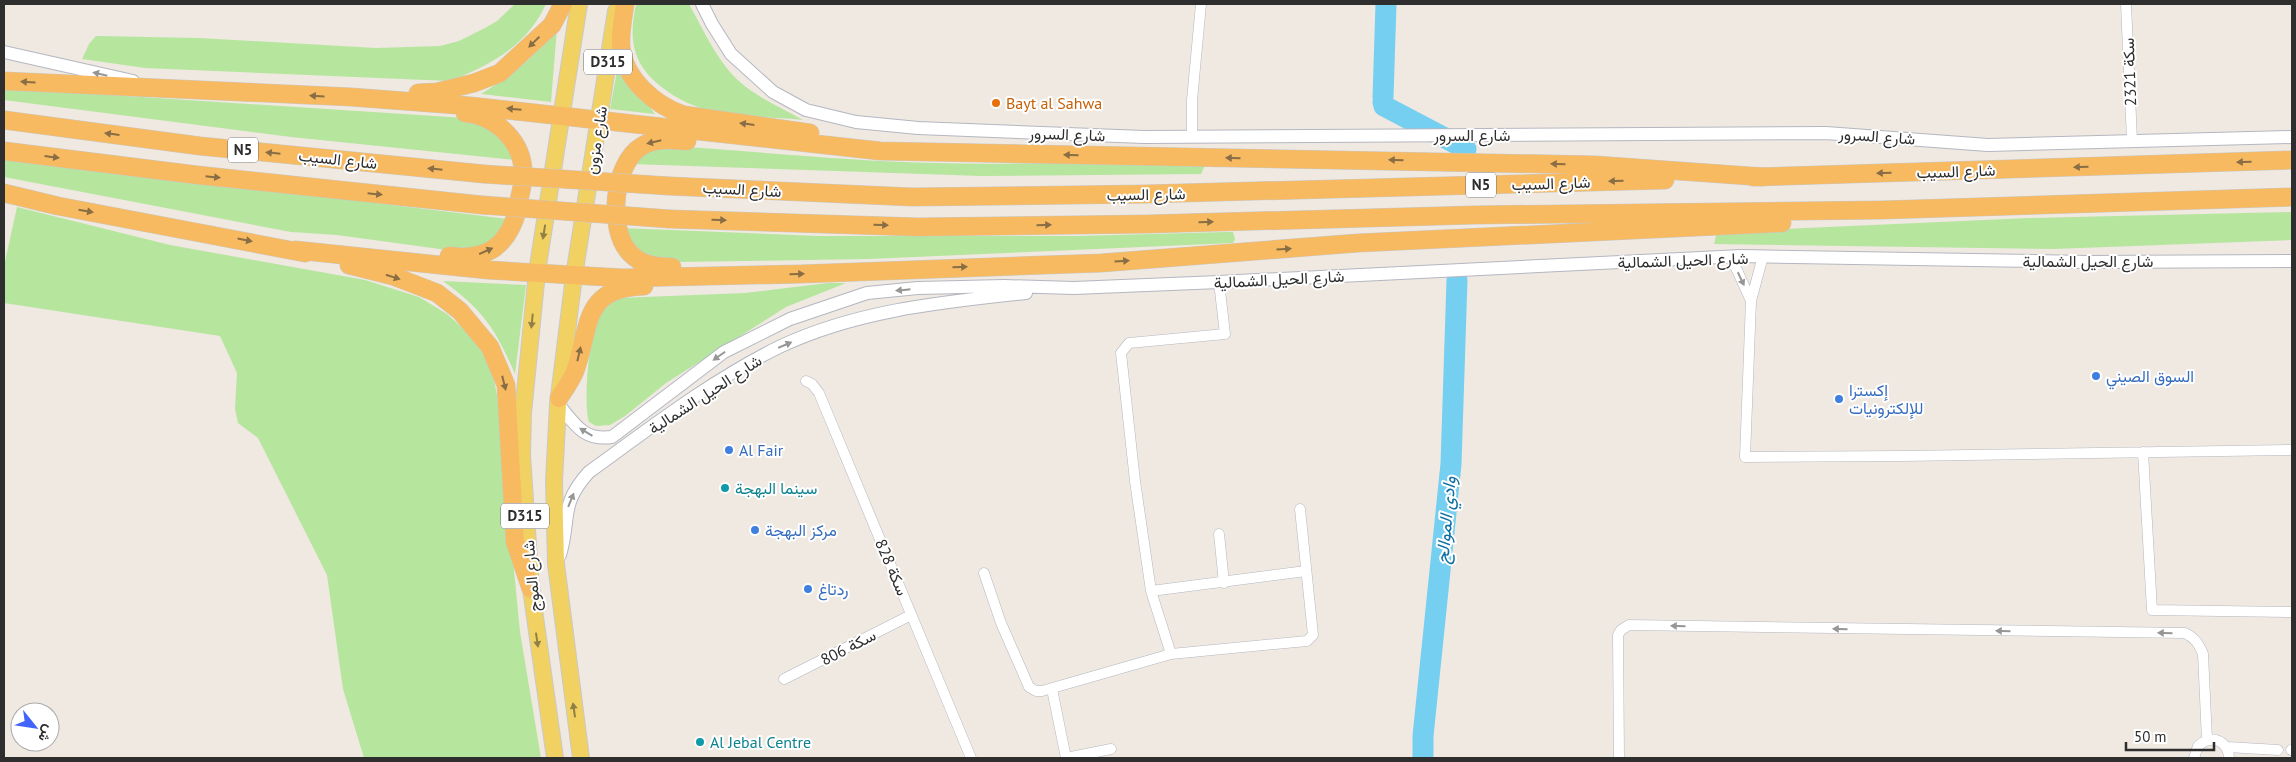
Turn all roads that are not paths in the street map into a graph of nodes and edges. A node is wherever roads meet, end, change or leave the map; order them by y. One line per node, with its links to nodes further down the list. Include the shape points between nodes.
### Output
1 (563, 4): 11 (highway, one-way to 11, via 552,25 500,73 437,92)
2 (579, 4): 12 (main road, D315)
3 (617, 4): 14 (main road, شارع مزون / D315)
4 (625, 4): 20 (highway, one-way to 4, via 834,136 667,110 654,100 627,66 621,48)
5 (702, 4): 15 (street, شارع السرور, via 731,54 773,92 806,110 856,122 918,128)
6 (1201, 4): 15 (street)
7 (2126, 4): 17 (street, سكة 2321)
8 (4, 52): 10 (street, one-way to 8)
9 (4, 81): 10 (highway, one-way to 9)
10 (164, 89): 11 (highway, one-way to 10)
11 (351, 97): 12 (highway, one-way to 11); 27 (highway, one-way to 11, via 398,253 469,257 481,254 504,239 514,223 523,176 521,159 509,135 484,117)
12 (562, 115): 14 (highway); 31 (main road, D315, one-way to 31)
13 (4, 120): 22 (highway, شارع السيب / N5, one-way to 13, bridge, via 912,197 484,174 200,146)
14 (599, 120): 18 (highway); 34 (main road, شارع مزون / D315)
15 (1192, 137): 17 (street, شارع السرور, via 1826,133 1988,145)
16 (2292, 137): 17 (street, شارع السرور)
17 (2132, 141)
18 (790, 142): 20 (highway); 32 (highway, one-way to 32, via 750,145 654,141 641,146 627,160 618,186 615,221 619,237 629,253 653,266 702,268)
19 (4, 151): 25 (highway, شارع السيب / N5, one-way to 25, bridge, via 482,205 670,219 937,226)
20 (880, 151): 22 (highway, one-way to 20, via 1595,165)
21 (2292, 160): 22 (highway, شارع السيب / N5, one-way to 22)
22 (1764, 177)
23 (4, 193): 26 (highway, one-way to 26)
24 (2292, 197): 25 (highway, شارع السيب / N5)
25 (1882, 210): 33 (highway, one-way to 25, via 1101,263 1377,242 1807,222)
26 (295, 250): 27 (highway); 50 (highway, one-way to 50, via 393,276 437,293 478,329 490,347 506,385 515,542)
27 (351, 255): 31 (highway, via 430,265)
28 (1731, 256): 29 (street, شارع الحيل الشمالية); 35 (street, شارع الحيل الشمالية); 37 (street, one-way to 37)
29 (1763, 256): 30 (street, شارع الحيل الشمالية, via 2088,262); 37 (street)
30 (2292, 261)
31 (537, 272): 34 (highway); 50 (main road, شارع الموج / D315, one-way to 50, via 525,381 522,446)
32 (739, 274): 33 (highway); 34 (highway, via 623,278)
33 (766, 274): 41 (highway, one-way to 33, via 575,371 588,318 599,300 628,287 729,284)
34 (574, 276): 41 (main road, شارع الموج / D315)
35 (1219, 282): 36 (street, شارع الحيل الشمالية); 51 (street, via 1225,334 1130,343 1121,353)
36 (1074, 288): 38 (street, شارع الحيل الشمالية, one-way to 38, via 918,288 867,293 834,302); 39 (street, شارع الحيل الشمالية, one-way to 36, via 781,346 864,317 915,306)
37 (1751, 301): 43 (street, via 1745,456)
38 (748, 338): 39 (street, via 742,352); 41 (street, شارع الحيل الشمالية, one-way to 41, via 724,352 612,437 587,435)
39 (743, 366): 46 (street, شارع الحيل الشمالية, one-way to 39, via 563,547 566,513 571,498 589,472)
40 (806, 381): 53 (street, سكة 828, via 820,393)
41 (559, 401): 46 (main road, شارع الموج / D315, via 554,481)
42 (2292, 450): 43 (street)
43 (2143, 452): 52 (street, via 2152,610)
44 (1300, 509): 47 (street)
45 (1219, 534): 49 (street)
46 (556, 564): 62 (main road, شارع الموج / D315, one-way to 46)
47 (1306, 571): 49 (street); 54 (street, via 1310,640)
48 (984, 572): 56 (street, via 1001,623 1030,687 1036,691)
49 (1224, 583): 51 (street)
50 (531, 589): 61 (main road, شارع الموج / D315, one-way to 61)
51 (1151, 591): 54 (street)
52 (2292, 612)
53 (911, 615): 55 (street, سكة 806); 63 (street, سكة 828)
54 (1171, 654): 56 (street)
55 (784, 680)
56 (1052, 689): 64 (street)
57 (2208, 740): 58 (street, via 2218,740); 65 (street, one-way to 65, via 2203,654 2200,644 2185,634 1629,626 1618,635); 66 (street, via 2198,746)
58 (2227, 747): 60 (street); 67 (street)
59 (1111, 749): 64 (street)
60 (2278, 750)
61 (555, 758)
62 (581, 758)
63 (971, 758)
64 (1066, 758)
65 (1619, 758)
66 (2194, 758)
67 (2229, 758)

